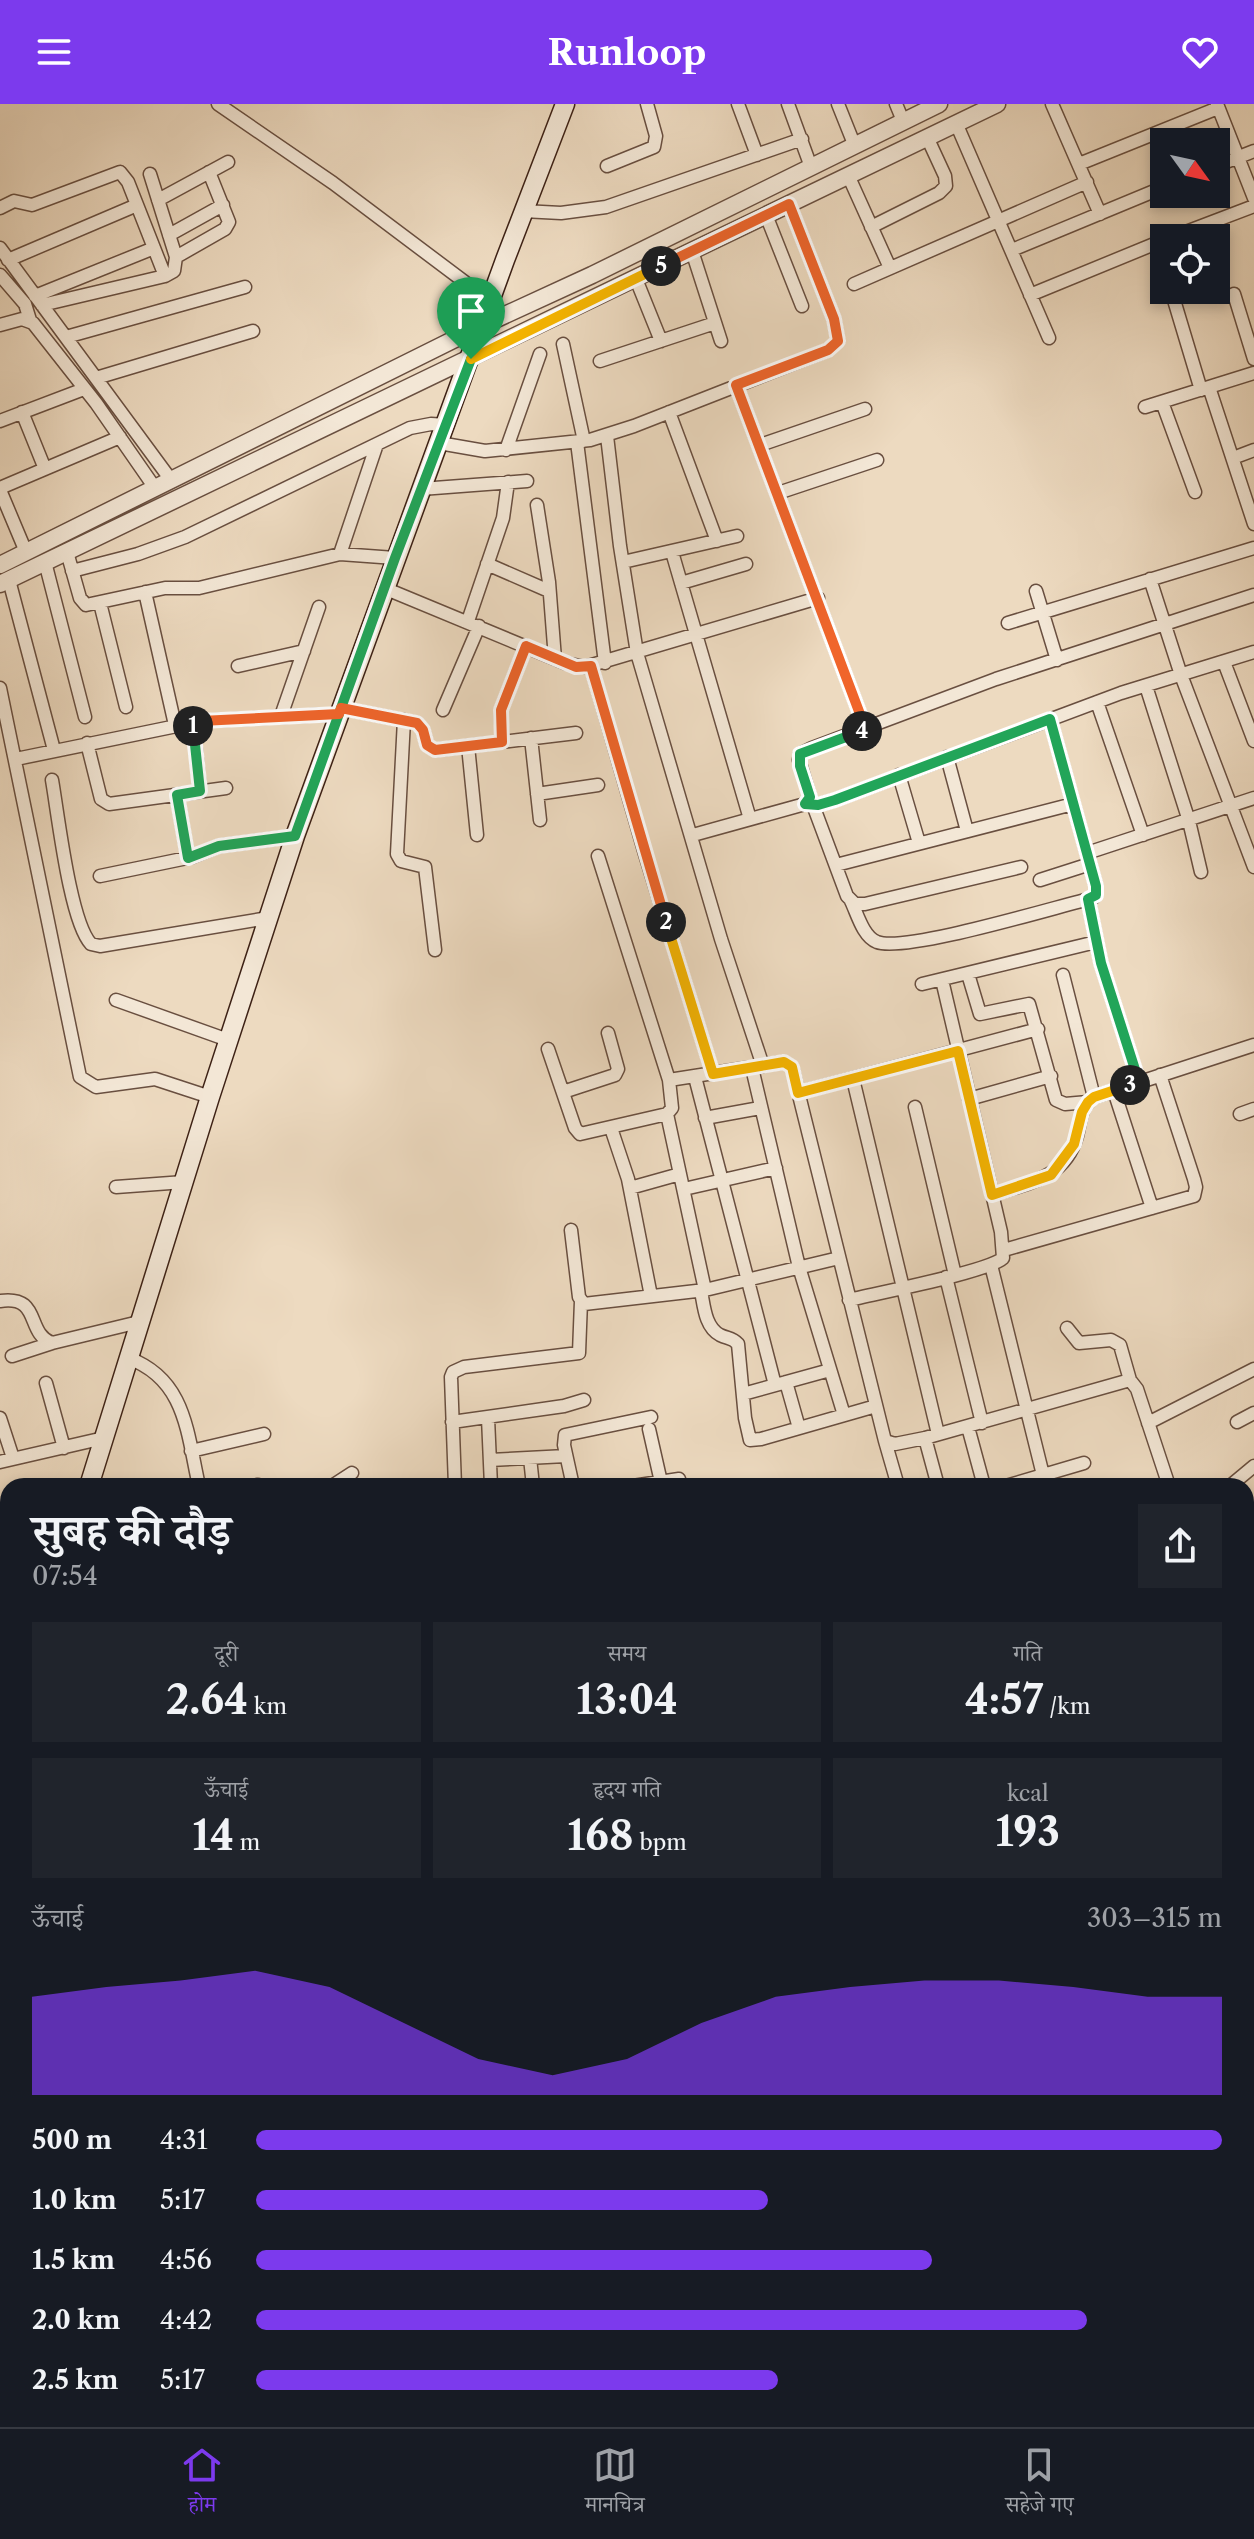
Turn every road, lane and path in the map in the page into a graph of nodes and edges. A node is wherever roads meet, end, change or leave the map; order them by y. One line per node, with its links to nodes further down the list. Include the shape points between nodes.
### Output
1 (218, 104): 60 (street)
2 (565, 104): 37 (main road)
3 (647, 104): 23 (street, via 654,147)
4 (738, 104): 18 (street)
5 (788, 104): 15 (street)
6 (838, 104): 16 (street)
7 (896, 104): 12 (street)
8 (939, 104): 12 (street)
9 (997, 104): 13 (street)
10 (1052, 104): 22 (street)
11 (1217, 106): 19 (street); 22 (street)
12 (903, 121): 16 (street)
13 (956, 123): 14 (street); 40 (street)
14 (927, 137): 27 (street); 42 (street, via 947,182 944,190)
15 (802, 139): 18 (street); 24 (street)
16 (854, 144): 24 (street)
17 (1254, 151): 19 (street)
18 (757, 155): 37 (street, via 596,209)
19 (1238, 157): 20 (street); 30 (street)
20 (1230, 160)
21 (228, 162): 25 (street)
22 (1079, 164): 28 (street)
23 (607, 166)
24 (811, 167): 71 (street, via 578,282)
25 (209, 172): 31 (street); 34 (street)
26 (150, 174): 31 (street)
27 (848, 175): 32 (street); 42 (street)
28 (1087, 182): 38 (street); 40 (street)
29 (1150, 193): 38 (street)
30 (1254, 198)
31 (158, 200): 43 (street)
32 (789, 204): 39 (street); 78 (street, via 838,341 828,350)
33 (137, 205): 36 (street, via 124,175 116,172 38,203 14,201); 46 (street); 50 (street)
34 (223, 205): 43 (street); 49 (street, via 229,222 225,229)
35 (1254, 206): 41 (street)
36 (0, 208)
37 (523, 211): 60 (main road)
38 (1100, 214): 47 (street)
39 (766, 215): 48 (street); 62 (street)
40 (999, 221): 47 (street); 51 (street)
41 (1207, 224)
42 (871, 227): 51 (street)
43 (169, 235): 49 (street)
44 (1150, 246): 58 (street)
45 (0, 248): 50 (street)
46 (154, 248): 53 (street); 59 (street)
47 (1012, 250): 58 (street)
48 (692, 251): 54 (street); 64 (street)
49 (176, 257): 53 (street, via 176,268)
50 (8, 260): 59 (street)
51 (890, 268): 55 (street)
52 (0, 275): 63 (street, via 25,304)
53 (165, 276): 59 (street)
54 (636, 279): 69 (street); 71 (street)
55 (854, 284)
56 (245, 287): 67 (street)
57 (1234, 294): 74 (street)
58 (1030, 295): 68 (street)
59 (39, 301): 67 (street)
60 (490, 301): 71 (main road)
61 (1176, 304): 80 (street)
62 (802, 306)
63 (30, 320): 65 (street); 79 (street)
64 (715, 323): 69 (street); 70 (street)
65 (0, 325)
66 (253, 331): 77 (street)
67 (66, 337): 77 (street)
68 (1049, 338)
69 (661, 341): 75 (street)
70 (721, 341)
71 (476, 342): 87 (main road); 98 (street); 113 (street)
72 (563, 344): 90 (street)
73 (540, 354): 93 (street)
74 (1254, 359)
75 (600, 361)
76 (1254, 373): 80 (street)
77 (96, 378): 98 (street)
78 (736, 385): 85 (street); 92 (street)
79 (84, 389): 84 (street); 89 (street)
80 (1205, 389): 81 (street); 95 (street)
81 (1162, 402): 82 (street); 104 (street)
82 (1145, 407)
83 (865, 409): 92 (street)
84 (22, 412): 86 (street); 97 (street)
85 (669, 412): 88 (street); 110 (street)
86 (0, 421)
87 (443, 434): 91 (street, via 422,425); 93 (street, via 485,451); 103 (main road)
88 (607, 436): 90 (street); 118 (street)
89 (120, 437): 97 (street); 101 (street)
90 (580, 442): 93 (street); 145 (street)
91 (377, 444): 115 (street); 121 (street, via 185,537)
92 (760, 445): 105 (street)
93 (506, 450)
94 (1254, 450): 95 (street)
95 (1233, 458): 106 (street)
96 (877, 460): 105 (street)
97 (45, 469): 102 (street)
98 (171, 480): 101 (street)
99 (527, 481): 100 (street)
100 (508, 482): 103 (street); 119 (street, via 506,509)
101 (155, 488): 112 (street)
102 (0, 489): 112 (street)
103 (421, 489): 116 (main road)
104 (1195, 492)
105 (778, 493): 130 (street)
106 (1250, 501): 108 (street)
107 (537, 505): 126 (street)
108 (1254, 524)
109 (737, 536): 110 (street)
110 (717, 541): 114 (street)
111 (1254, 548): 123 (street)
112 (26, 552): 122 (street)
113 (67, 552): 117 (street); 121 (street)
114 (672, 552): 118 (street); 124 (street)
115 (340, 554): 116 (street); 128 (street, via 199,588)
116 (395, 558): 125 (main road)
117 (45, 562): 122 (street); 156 (street)
118 (623, 562): 141 (street)
119 (487, 564): 126 (street); 134 (street)
120 (746, 564): 124 (street)
121 (72, 571): 131 (street, via 83,604)
122 (3, 576): 169 (street)
123 (1150, 579): 133 (street); 136 (street)
124 (681, 583): 137 (street)
125 (384, 588): 134 (street); 154 (main road)
126 (549, 591): 142 (street)
127 (1036, 591): 133 (street)
128 (145, 592): 131 (street); 160 (street)
129 (1254, 595): 136 (street)
130 (818, 598): 137 (street); 162 (street)
131 (100, 603): 152 (street)
132 (319, 607): 139 (street)
133 (1042, 613): 135 (street); 143 (street)
134 (474, 623): 138 (street); 153 (street)
135 (1008, 623)
136 (1165, 625): 143 (street); 148 (street)
137 (697, 636): 141 (street); 183 (street)
138 (526, 646): 142 (street); 166 (street, via 501,710)
139 (304, 651): 146 (street); 155 (street)
140 (1254, 652): 144 (street)
141 (637, 653): 145 (street); 188 (street)
142 (555, 659): 147 (street)
143 (1057, 660): 162 (street)
144 (1224, 662): 148 (street); 161 (street)
145 (605, 663): 147 (street)
146 (238, 666)
147 (591, 666): 219 (street)
148 (1181, 675): 149 (street); 182 (street)
149 (1146, 686): 151 (street); 185 (street)
150 (0, 688): 171 (street)
151 (1097, 702): 157 (street); 189 (street)
152 (126, 707)
153 (443, 710)
154 (340, 711): 155 (street); 158 (street); 190 (main road)
155 (281, 716): 159 (street)
156 (85, 717)
157 (1050, 719): 170 (street); 181 (street)
158 (404, 720): 168 (street, via 420,725 430,748); 206 (street, via 397,854 406,863 425,867)
159 (193, 722): 160 (street); 176 (street)
160 (175, 725): 167 (street)
161 (1252, 727): 165 (street)
162 (866, 730): 180 (street, via 800,754)
163 (576, 733): 164 (street)
164 (531, 738): 166 (street); 177 (street)
165 (1254, 741)
166 (502, 742): 168 (street)
167 (87, 743): 169 (street); 178 (street, via 103,801 116,804)
168 (468, 746): 187 (street)
169 (54, 750): 171 (street)
170 (947, 757): 172 (street); 186 (street)
171 (16, 759): 229 (street, via 80,1077 96,1087 155,1079)
172 (899, 775): 180 (street, via 835,800); 191 (street)
173 (52, 780): 204 (street, via 73,897 91,944)
174 (598, 785): 177 (street)
175 (226, 788): 176 (street)
176 (200, 791): 178 (street)
177 (537, 794): 184 (street)
178 (177, 795): 194 (street)
179 (1254, 798): 182 (street)
180 (809, 804): 183 (street); 196 (street)
181 (1073, 804): 186 (street); 195 (street)
182 (1231, 805): 185 (street); 192 (street)
183 (750, 819): 188 (street)
184 (540, 820)
185 (1189, 821): 189 (street); 199 (street)
186 (967, 831): 191 (street)
187 (477, 835)
188 (693, 835): 218 (street)
189 (1143, 835): 195 (street)
190 (295, 836): 194 (street, via 219,846); 204 (main road)
191 (919, 843): 196 (street)
192 (1251, 849): 198 (street)
193 (598, 856): 224 (street)
194 (188, 858): 200 (street)
195 (1088, 859): 201 (street); 202 (street, via 1097,891)
196 (836, 865): 203 (street)
197 (1021, 867): 203 (street, via 865,904)
198 (1254, 867)
199 (1201, 872)
200 (100, 876)
201 (1040, 880)
202 (1088, 899): 203 (street, via 892,944 871,938); 205 (street)
203 (851, 901)
204 (268, 918): 214 (main road)
205 (1096, 942): 207 (street); 225 (street)
206 (435, 950)
207 (968, 974): 209 (street); 212 (street, via 980,1014 1029,1004)
208 (1063, 975): 231 (street)
209 (942, 980): 210 (street); 217 (street)
210 (922, 984)
211 (116, 1000): 214 (street)
212 (1038, 1029): 217 (street); 221 (street)
213 (608, 1033): 227 (street, via 615,1075)
214 (228, 1040): 229 (main road)
215 (1254, 1045): 220 (street)
216 (548, 1049): 227 (street)
217 (958, 1051): 223 (street); 230 (street)
218 (757, 1067): 219 (street); 228 (street, via 789,1064); 233 (street)
219 (713, 1074): 222 (street)
220 (1160, 1075): 225 (street); 247 (street, via 1196,1192)
221 (1051, 1076): 230 (street); 231 (street, via 1060,1103)
222 (695, 1077): 224 (street); 237 (street)
223 (853, 1079): 228 (street); 255 (street)
224 (669, 1080): 235 (street, via 672,1108)
225 (1139, 1082): 226 (street)
226 (1114, 1091): 231 (street); 247 (street)
227 (563, 1092): 238 (street, via 577,1132)
228 (798, 1093): 250 (street)
229 (210, 1097): 242 (main road)
230 (969, 1099): 246 (street)
231 (1091, 1099): 246 (street, via 1074,1144 1051,1175)
232 (915, 1107): 253 (street)
233 (760, 1108): 237 (street); 239 (street)
234 (1254, 1109): 236 (street)
235 (667, 1114): 238 (street); 240 (street)
236 (1240, 1114)
237 (705, 1118): 241 (street)
238 (611, 1128): 244 (street)
239 (776, 1168): 241 (street); 252 (street)
240 (680, 1174): 244 (street); 245 (street)
241 (720, 1181): 245 (street); 254 (street)
242 (184, 1182): 243 (street); 261 (main road)
243 (116, 1187)
244 (630, 1188): 257 (street)
245 (684, 1189): 256 (street)
246 (992, 1195): 249 (street)
247 (1152, 1208): 249 (street)
248 (571, 1230): 260 (street)
249 (1004, 1250): 251 (street, via 1003,1258)
250 (839, 1258): 252 (street); 258 (street)
251 (991, 1265): 253 (street); 274 (street)
252 (799, 1267): 254 (street); 267 (street)
253 (950, 1276): 255 (street); 281 (street)
254 (746, 1279): 256 (street); 270 (street)
255 (902, 1287): 258 (street); 286 (street)
256 (703, 1291): 257 (street); 271 (street, via 713,1329 738,1344)
257 (651, 1296): 260 (street)
258 (849, 1300): 273 (street)
259 (0, 1301): 263 (street, via 23,1303 43,1338)
260 (581, 1301): 279 (street, via 579,1353 457,1369 451,1377)
261 (139, 1322): 263 (street); 265 (main road)
262 (1067, 1328): 268 (street, via 1079,1343 1111,1340 1120,1345)
263 (52, 1343): 264 (street)
264 (12, 1356)
265 (128, 1358): 287 (main road); 290 (street, via 150,1368 169,1386)
266 (1254, 1369): 282 (street)
267 (830, 1370): 270 (street); 276 (street)
268 (1130, 1380): 274 (street); 282 (street)
269 (46, 1383): 289 (street)
270 (781, 1383): 271 (street); 284 (street)
271 (743, 1394): 284 (street, via 750,1440)
272 (584, 1400): 278 (street)
273 (876, 1406): 276 (street); 288 (street)
274 (1027, 1410): 281 (street); 297 (street)
275 (1254, 1413): 280 (street)
276 (844, 1415): 284 (street)
277 (0, 1418): 293 (street)
278 (488, 1418): 279 (street); 294 (street)
279 (452, 1422): 301 (street)
280 (1237, 1422)
281 (982, 1423): 283 (street)
282 (1148, 1423): 310 (street)
283 (968, 1427): 286 (street); 308 (street)
284 (799, 1428)
285 (264, 1434): 290 (street)
286 (932, 1436): 288 (street, via 895,1444); 307 (street)
287 (104, 1438): 289 (street); 298 (main road)
288 (885, 1441): 306 (street)
289 (64, 1448): 293 (street)
290 (191, 1451): 299 (street)
291 (566, 1456): 292 (street); 304 (street); 305 (street, via 564,1439 569,1432 650,1423)
292 (530, 1458): 294 (street); 303 (street)
293 (6, 1460)
294 (490, 1460): 302 (street)
295 (1084, 1463): 297 (street)
296 (352, 1473): 300 (street)
297 (1043, 1475): 309 (street)
298 (92, 1478)
299 (197, 1478)
300 (344, 1478)
301 (455, 1478)
302 (491, 1478)
303 (532, 1478)
304 (571, 1478)
305 (660, 1478)
306 (896, 1478)
307 (937, 1478)
308 (982, 1478)
309 (1033, 1478)
310 (1166, 1478)

